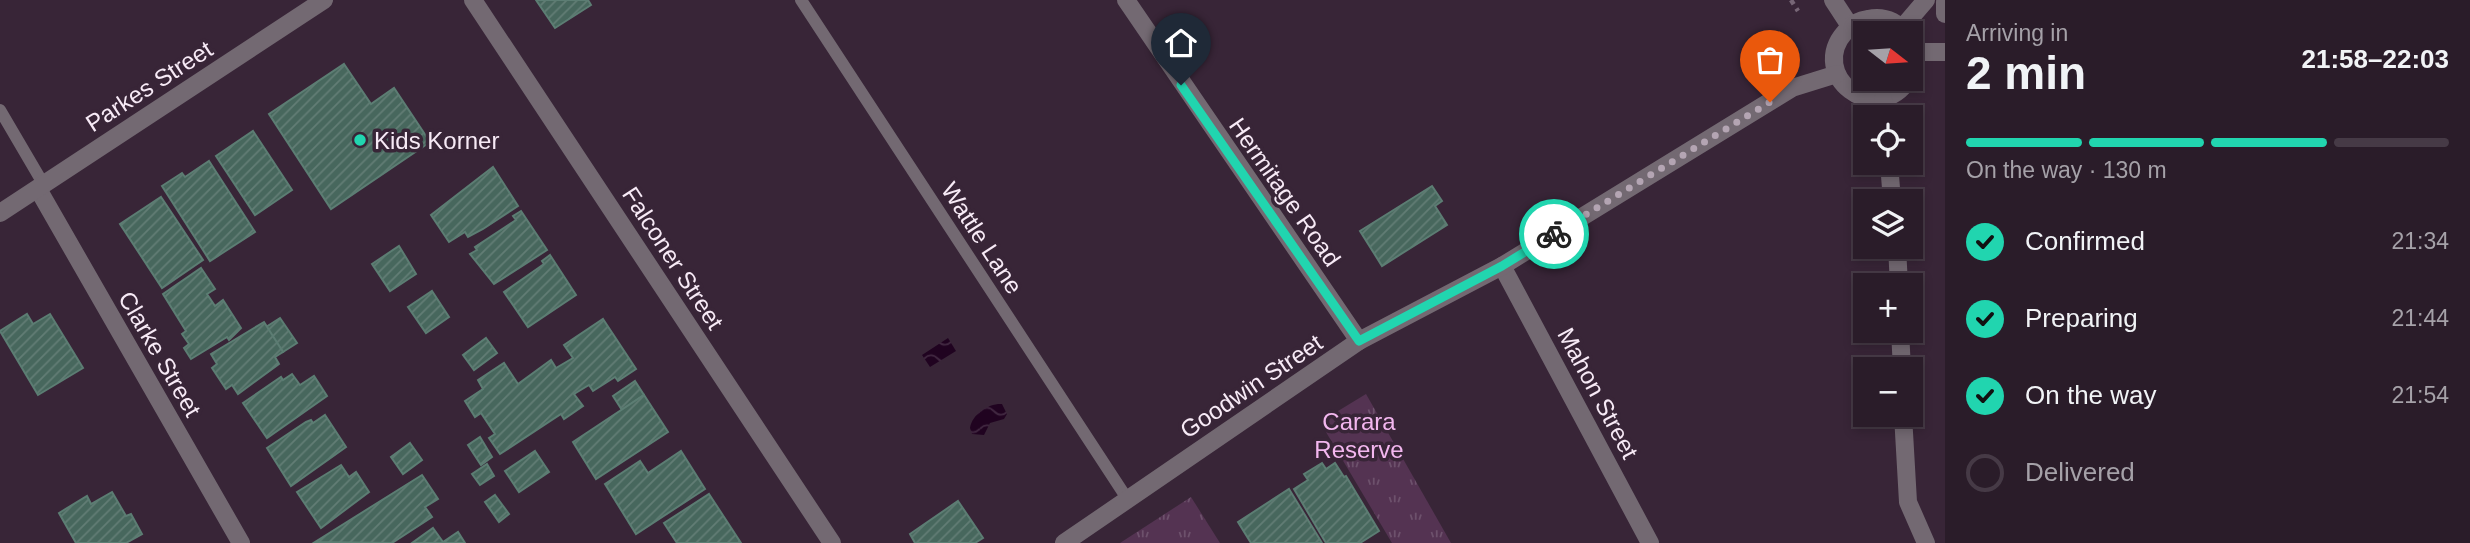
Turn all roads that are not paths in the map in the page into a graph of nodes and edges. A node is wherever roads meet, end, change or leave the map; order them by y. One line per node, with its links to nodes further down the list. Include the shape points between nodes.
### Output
1 (324, 0): 21 (street, Parkes Street)
2 (473, 0): 28 (street, Falconer Street)
3 (801, 0): 26 (lane, Wattle Lane)
4 (1126, 0): 24 (street, Hermitage Road)
5 (1833, 0): 13 (street)
6 (1926, 0): 11 (street)
7 (1945, 2): 8 (street)
8 (1945, 14)
9 (1864, 21): 10 (street, via 1876,17)
10 (1891, 21)
11 (1916, 21)
12 (1853, 25): 13 (street)
13 (1850, 26): 16 (street, via 1838,40 1833,57)
14 (1923, 44): 15 (street)
15 (1945, 52)
16 (1837, 74): 18 (street, via 1856,95); 23 (street, Goodwin Street, via 1792,88)
17 (1898, 91): 18 (street)
18 (1883, 99): 19 (street)
19 (1884, 105)
20 (0, 110): 21 (lane)
21 (41, 187): 22 (street, Parkes Street); 27 (street, Clarke Street)
22 (0, 213)
23 (1502, 266): 24 (street, Goodwin Street); 30 (street, Mahon Street)
24 (1359, 341): 26 (street, Goodwin Street)
25 (1904, 427): 31 (street, via 1908,502)
26 (1128, 500): 29 (street, Goodwin Street)
27 (241, 543)
28 (832, 543)
29 (1064, 543)
30 (1650, 543)
31 (1926, 543)

